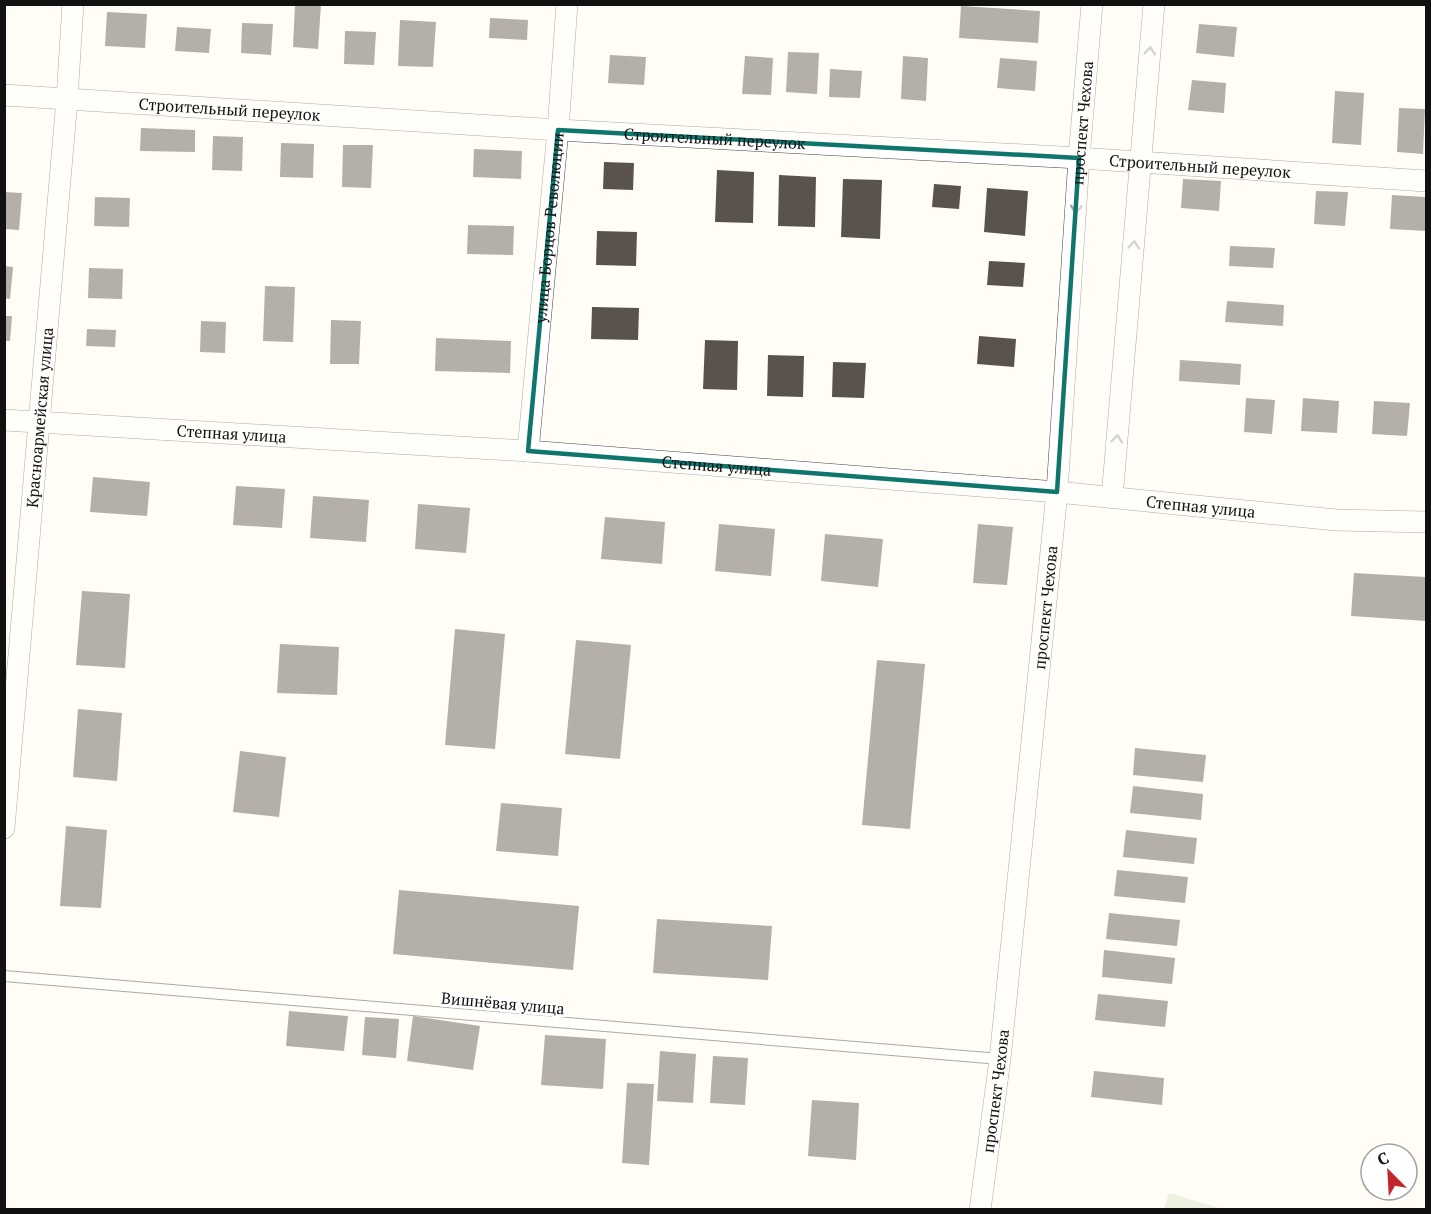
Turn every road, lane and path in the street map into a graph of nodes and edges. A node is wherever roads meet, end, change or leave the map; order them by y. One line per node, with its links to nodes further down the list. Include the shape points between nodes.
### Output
1 (73, 4): 6 (street, Красноармейская улица)
2 (567, 4): 7 (street, улица Борцов Революции)
3 (1092, 4): 8 (street, проспект Чехова)
4 (1154, 4): 9 (street, one-way to 4)
5 (4, 95): 6 (street, Строительный переулок)
6 (68, 99): 7 (street, Строительный переулок); 12 (street, Красноармейская улица)
7 (558, 130): 8 (street, Строительный переулок); 13 (street, улица Борцов Революции)
8 (1079, 159): 9 (street, Строительный переулок); 14 (street, проспект Чехова, one-way to 14)
9 (1141, 163): 10 (street, Строительный переулок); 15 (street, one-way to 9)
10 (1426, 181)
11 (4, 420): 12 (street, Степная улица)
12 (39, 423): 13 (street, Степная улица); 17 (street, Красноармейская улица)
13 (528, 451): 14 (street, Степная улица)
14 (1057, 492): 15 (street, Степная улица); 19 (street, проспект Чехова)
15 (1112, 498): 16 (street, Степная улица, via 1336,520)
16 (1426, 522)
17 (4, 828)
18 (4, 976): 19 (lane, Вишнёвая улица)
19 (1000, 1059): 20 (street, проспект Чехова)
20 (980, 1209)

